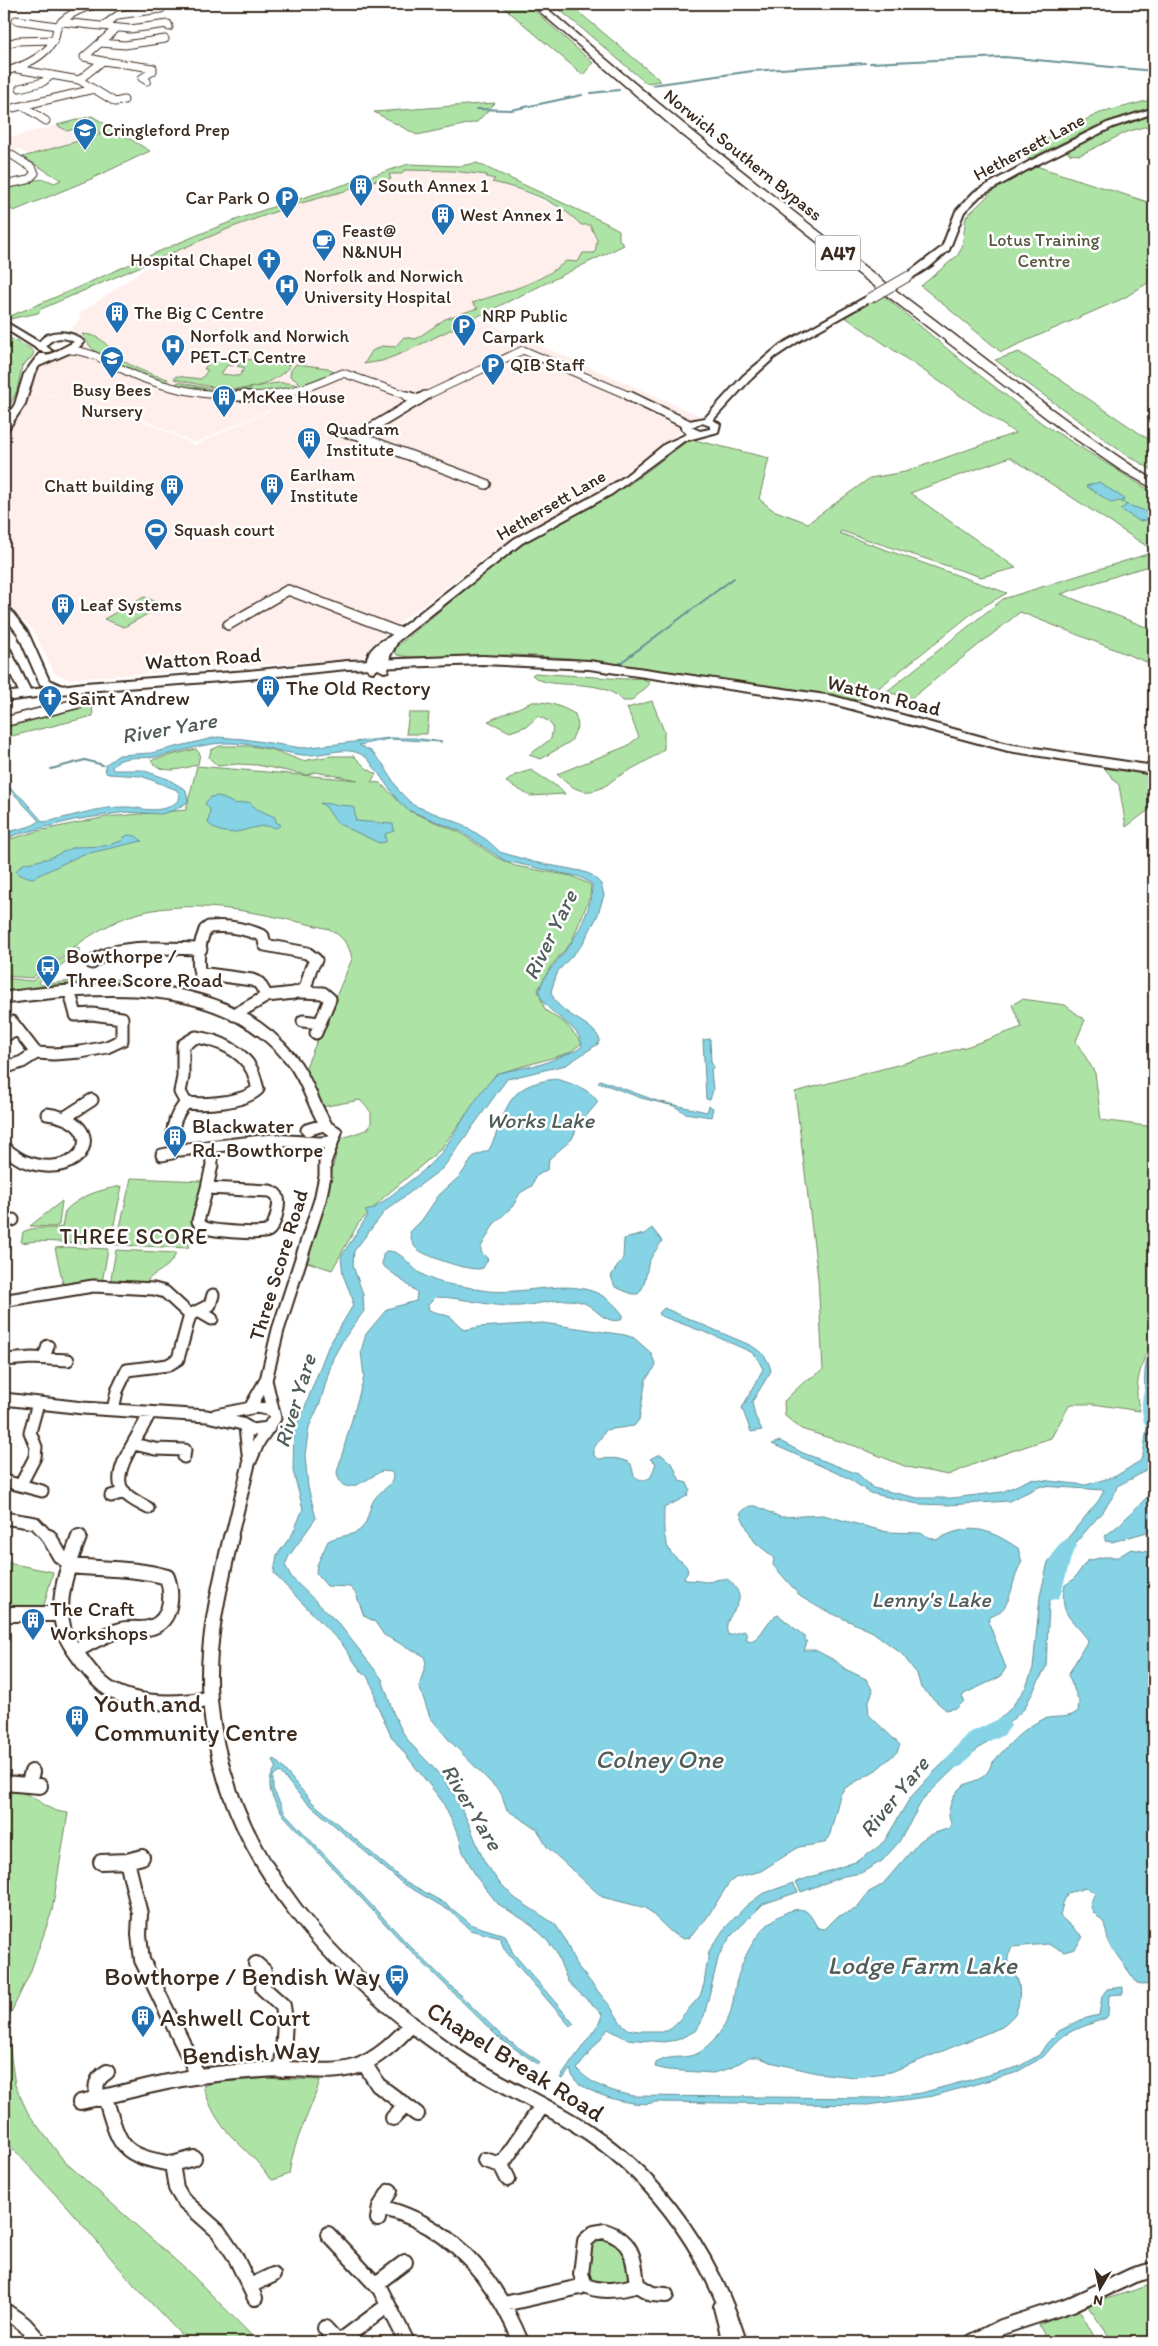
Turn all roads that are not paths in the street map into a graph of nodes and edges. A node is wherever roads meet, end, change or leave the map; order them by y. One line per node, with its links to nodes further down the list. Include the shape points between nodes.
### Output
1 (97, 4): 6 (street, via 75,12)
2 (536, 4): 48 (highway, Norwich Southern Bypass / A47, via 686,133 837,252 1068,428)
3 (546, 4): 46 (highway, Norwich Southern Bypass / A47, via 637,84 829,237 1070,420)
4 (162, 9): 8 (street, via 150,8 118,15)
5 (16, 20): 6 (street)
6 (60, 24): 8 (street); 10 (street)
7 (168, 24): 9 (street)
8 (103, 26): 9 (street)
9 (117, 28): 12 (street)
10 (54, 40): 13 (street, via 17,41); 15 (street)
11 (164, 40): 12 (street, via 125,45)
12 (100, 43): 14 (street, via 84,56)
13 (4, 45)
14 (103, 61): 18 (street, via 153,68 145,79); 19 (street)
15 (17, 69): 16 (street); 17 (street)
16 (4, 72)
17 (52, 75): 19 (street); 20 (street, via 41,83)
18 (133, 76)
19 (79, 80): 21 (street)
20 (20, 88)
21 (94, 89): 22 (street, via 111,103); 23 (street)
22 (124, 100)
23 (25, 107): 24 (street); 27 (street)
24 (4, 110)
25 (1154, 110): 43 (street, Hethersett Lane, bridge, via 1110,125 977,194 960,211 946,248 928,263 773,355 707,421 715,424 716,430 708,433)
26 (56, 119): 27 (street)
27 (46, 121): 28 (street)
28 (37, 124)
29 (4, 150): 30 (street)
30 (17, 159): 31 (street); 32 (street, via 35,173 28,180)
31 (4, 162)
32 (4, 185)
33 (4, 324): 34 (street)
34 (22, 334): 35 (street); 37 (street)
35 (49, 338): 36 (street, via 67,336); 37 (street, via 42,342)
36 (78, 340): 38 (street, via 79,345); 39 (street)
37 (42, 347): 38 (street, via 52,352); 40 (street, via 42,357)
38 (68, 351): 39 (street); 40 (street)
39 (91, 352): 41 (street, via 142,378 181,389 245,396 287,392 343,373)
40 (37, 364): 42 (street, via 25,381 20,404)
41 (418, 400): 43 (street, via 523,350 659,409); 45 (street)
42 (4, 428)
43 (690, 429): 51 (street, Hethersett Lane, via 608,492 518,541)
44 (344, 432): 45 (street)
45 (360, 435): 47 (street)
46 (1154, 475)
47 (486, 484)
48 (1154, 484)
49 (4, 610): 53 (street, via 23,633)
50 (228, 625): 51 (street, via 288,590)
51 (398, 636): 54 (street, Hethersett Lane)
52 (4, 649): 58 (street)
53 (37, 666): 55 (street, via 44,682); 58 (street)
54 (378, 666): 55 (main road, Watton Road); 58 (main road, Watton Road); 61 (main road, Watton Road, via 603,668 833,700 1008,747)
55 (61, 689): 58 (main road, Watton Road)
56 (4, 697): 58 (main road, Watton Road)
57 (91, 700): 58 (street)
58 (30, 701): 59 (main road, Watton Road); 60 (street)
59 (4, 704)
60 (4, 722)
61 (1154, 770)
62 (201, 950): 63 (street, via 148,948 116,951 99,956); 64 (street, via 204,931 222,926 259,934 266,945 310,954 316,960 306,989); 65 (street, via 200,973 252,980 259,983)
63 (92, 963)
64 (301, 992): 65 (street); 69 (street, via 313,991 328,995 330,999 318,1028)
65 (268, 996): 68 (street)
66 (4, 998): 68 (street, via 78,989 142,989 195,999)
67 (72, 1000): 71 (street, via 77,1019 92,1014 122,1018 122,1040 115,1046 65,1054)
68 (234, 1015): 75 (street, via 263,1032 284,1051 305,1080)
69 (303, 1021)
70 (5, 1035): 71 (street, via 15,1026)
71 (36, 1053): 72 (street)
72 (4, 1068)
73 (92, 1100): 77 (street)
74 (186, 1103): 74 (street, via 180,1092 182,1051 183,1045 195,1032 215,1041 250,1066 258,1089 251,1096 203,1105); 82 (street, via 178,1111 172,1134)
75 (314, 1104): 78 (street); 79 (street)
76 (47, 1114): 77 (street)
77 (64, 1118): 81 (street, via 86,1136 82,1152 70,1162 52,1168 33,1165)
78 (326, 1125): 79 (street, via 319,1125); 80 (street, via 336,1132)
79 (309, 1137): 80 (street); 83 (street); 85 (street)
80 (331, 1142): 85 (street, Three Score Road)
81 (4, 1148)
82 (177, 1148): 83 (street); 84 (street)
83 (211, 1148): 86 (street, via 213,1156)
84 (162, 1155)
85 (325, 1162): 95 (street, Three Score Road, via 320,1200 278,1330)
86 (206, 1188): 86 (street, via 270,1191 279,1200 273,1225 268,1231 259,1233 202,1226 198,1221)
87 (213, 1295): 89 (street, via 210,1305)
88 (4, 1304): 89 (street, via 8,1300 85,1287 131,1288 161,1290)
89 (195, 1314): 90 (street); 99 (street, via 178,1359 168,1365 127,1370 117,1391)
90 (212, 1319)
91 (48, 1346): 92 (street)
92 (44, 1358): 93 (street); 94 (street)
93 (4, 1360)
94 (68, 1360)
95 (266, 1380): 98 (street, Three Score Road); 100 (street, Three Score Road)
96 (4, 1399): 97 (street)
97 (38, 1403): 99 (street); 109 (street, via 30,1432 36,1457)
98 (247, 1409): 100 (street, via 264,1407); 102 (street); 103 (street, via 241,1419)
99 (113, 1410): 101 (street)
100 (272, 1410): 104 (street, via 276,1420)
101 (150, 1412): 102 (street); 105 (street, via 142,1434)
102 (207, 1416): 103 (street)
103 (244, 1425): 104 (street, via 261,1430); 107 (street, Chapel Break Road)
104 (269, 1428): 107 (street, Chapel Break Road)
105 (134, 1444): 106 (street, via 155,1449); 111 (street, via 122,1463 120,1474)
106 (186, 1450)
107 (249, 1464): 120 (street, Chapel Break Road, via 214,1618)
108 (4, 1481): 109 (street)
109 (21, 1484): 110 (street)
110 (42, 1491)
111 (125, 1492): 112 (street); 113 (street)
112 (112, 1496)
113 (148, 1508)
114 (4, 1518): 116 (street, via 39,1525 54,1542 62,1560)
115 (79, 1538): 116 (street)
116 (70, 1565): 118 (street, via 62,1595); 119 (street, via 154,1572 168,1577 172,1588 163,1621 151,1628 120,1630)
117 (4, 1614): 118 (street, via 17,1620)
118 (62, 1614): 119 (street, via 65,1633)
119 (75, 1651): 120 (street, via 94,1676 114,1692 139,1699)
120 (210, 1699): 127 (street, Chapel Break Road, via 220,1761 234,1805 272,1878 294,1910 353,1975)
121 (33, 1781): 122 (street)
122 (4, 1783)
123 (142, 1857): 124 (street)
124 (127, 1861): 125 (street); 131 (street, via 140,1914 138,1935 142,1960)
125 (101, 1862)
126 (264, 1969): 129 (street, via 261,1980 264,1991 283,2006)
127 (412, 2024): 128 (street, Bendish Way); 134 (street, Chapel Break Road, via 468,2064)
128 (364, 2063): 129 (street, Bendish Way, via 326,2072); 135 (street, via 378,2085 411,2110)
129 (282, 2070): 131 (street, Bendish Way)
130 (107, 2072): 132 (street, via 98,2077 95,2084)
131 (196, 2076): 132 (street, Bendish Way, via 172,2079)
132 (102, 2098): 133 (street, Bendish Way); 138 (street, via 120,2145 131,2155)
133 (80, 2102)
134 (542, 2106): 139 (street); 143 (street, Chapel Break Road, via 592,2134 645,2178)
135 (393, 2118)
136 (194, 2158): 138 (street)
137 (485, 2160): 139 (street)
138 (172, 2164): 146 (street, via 176,2188 183,2200 218,2231 253,2292)
139 (500, 2165): 140 (street)
140 (508, 2179)
141 (390, 2191): 151 (street, via 379,2213 397,2209 444,2236 483,2274)
142 (328, 2234): 147 (street)
143 (698, 2250): 159 (street, Chapel Break Road, via 720,2302); 160 (street, Chapel Break Road, via 724,2298)
144 (405, 2262): 147 (street)
145 (1154, 2270): 161 (street, via 1072,2304 1002,2327)
146 (273, 2275)
147 (376, 2284): 152 (street)
148 (584, 2284): 149 (street, via 589,2288 614,2290); 149 (street, via 581,2275 585,2241 594,2233 604,2231 616,2234 631,2250); 151 (street)
149 (637, 2285): 150 (street, via 652,2294)
150 (666, 2295)
151 (504, 2304): 158 (street)
152 (387, 2306): 156 (street); 157 (street)
153 (4, 2310): 155 (street, via 24,2324)
154 (325, 2328): 156 (street)
155 (40, 2342)
156 (338, 2342)
157 (407, 2342)
158 (521, 2342)
159 (730, 2342)
160 (739, 2342)
161 (972, 2342)

